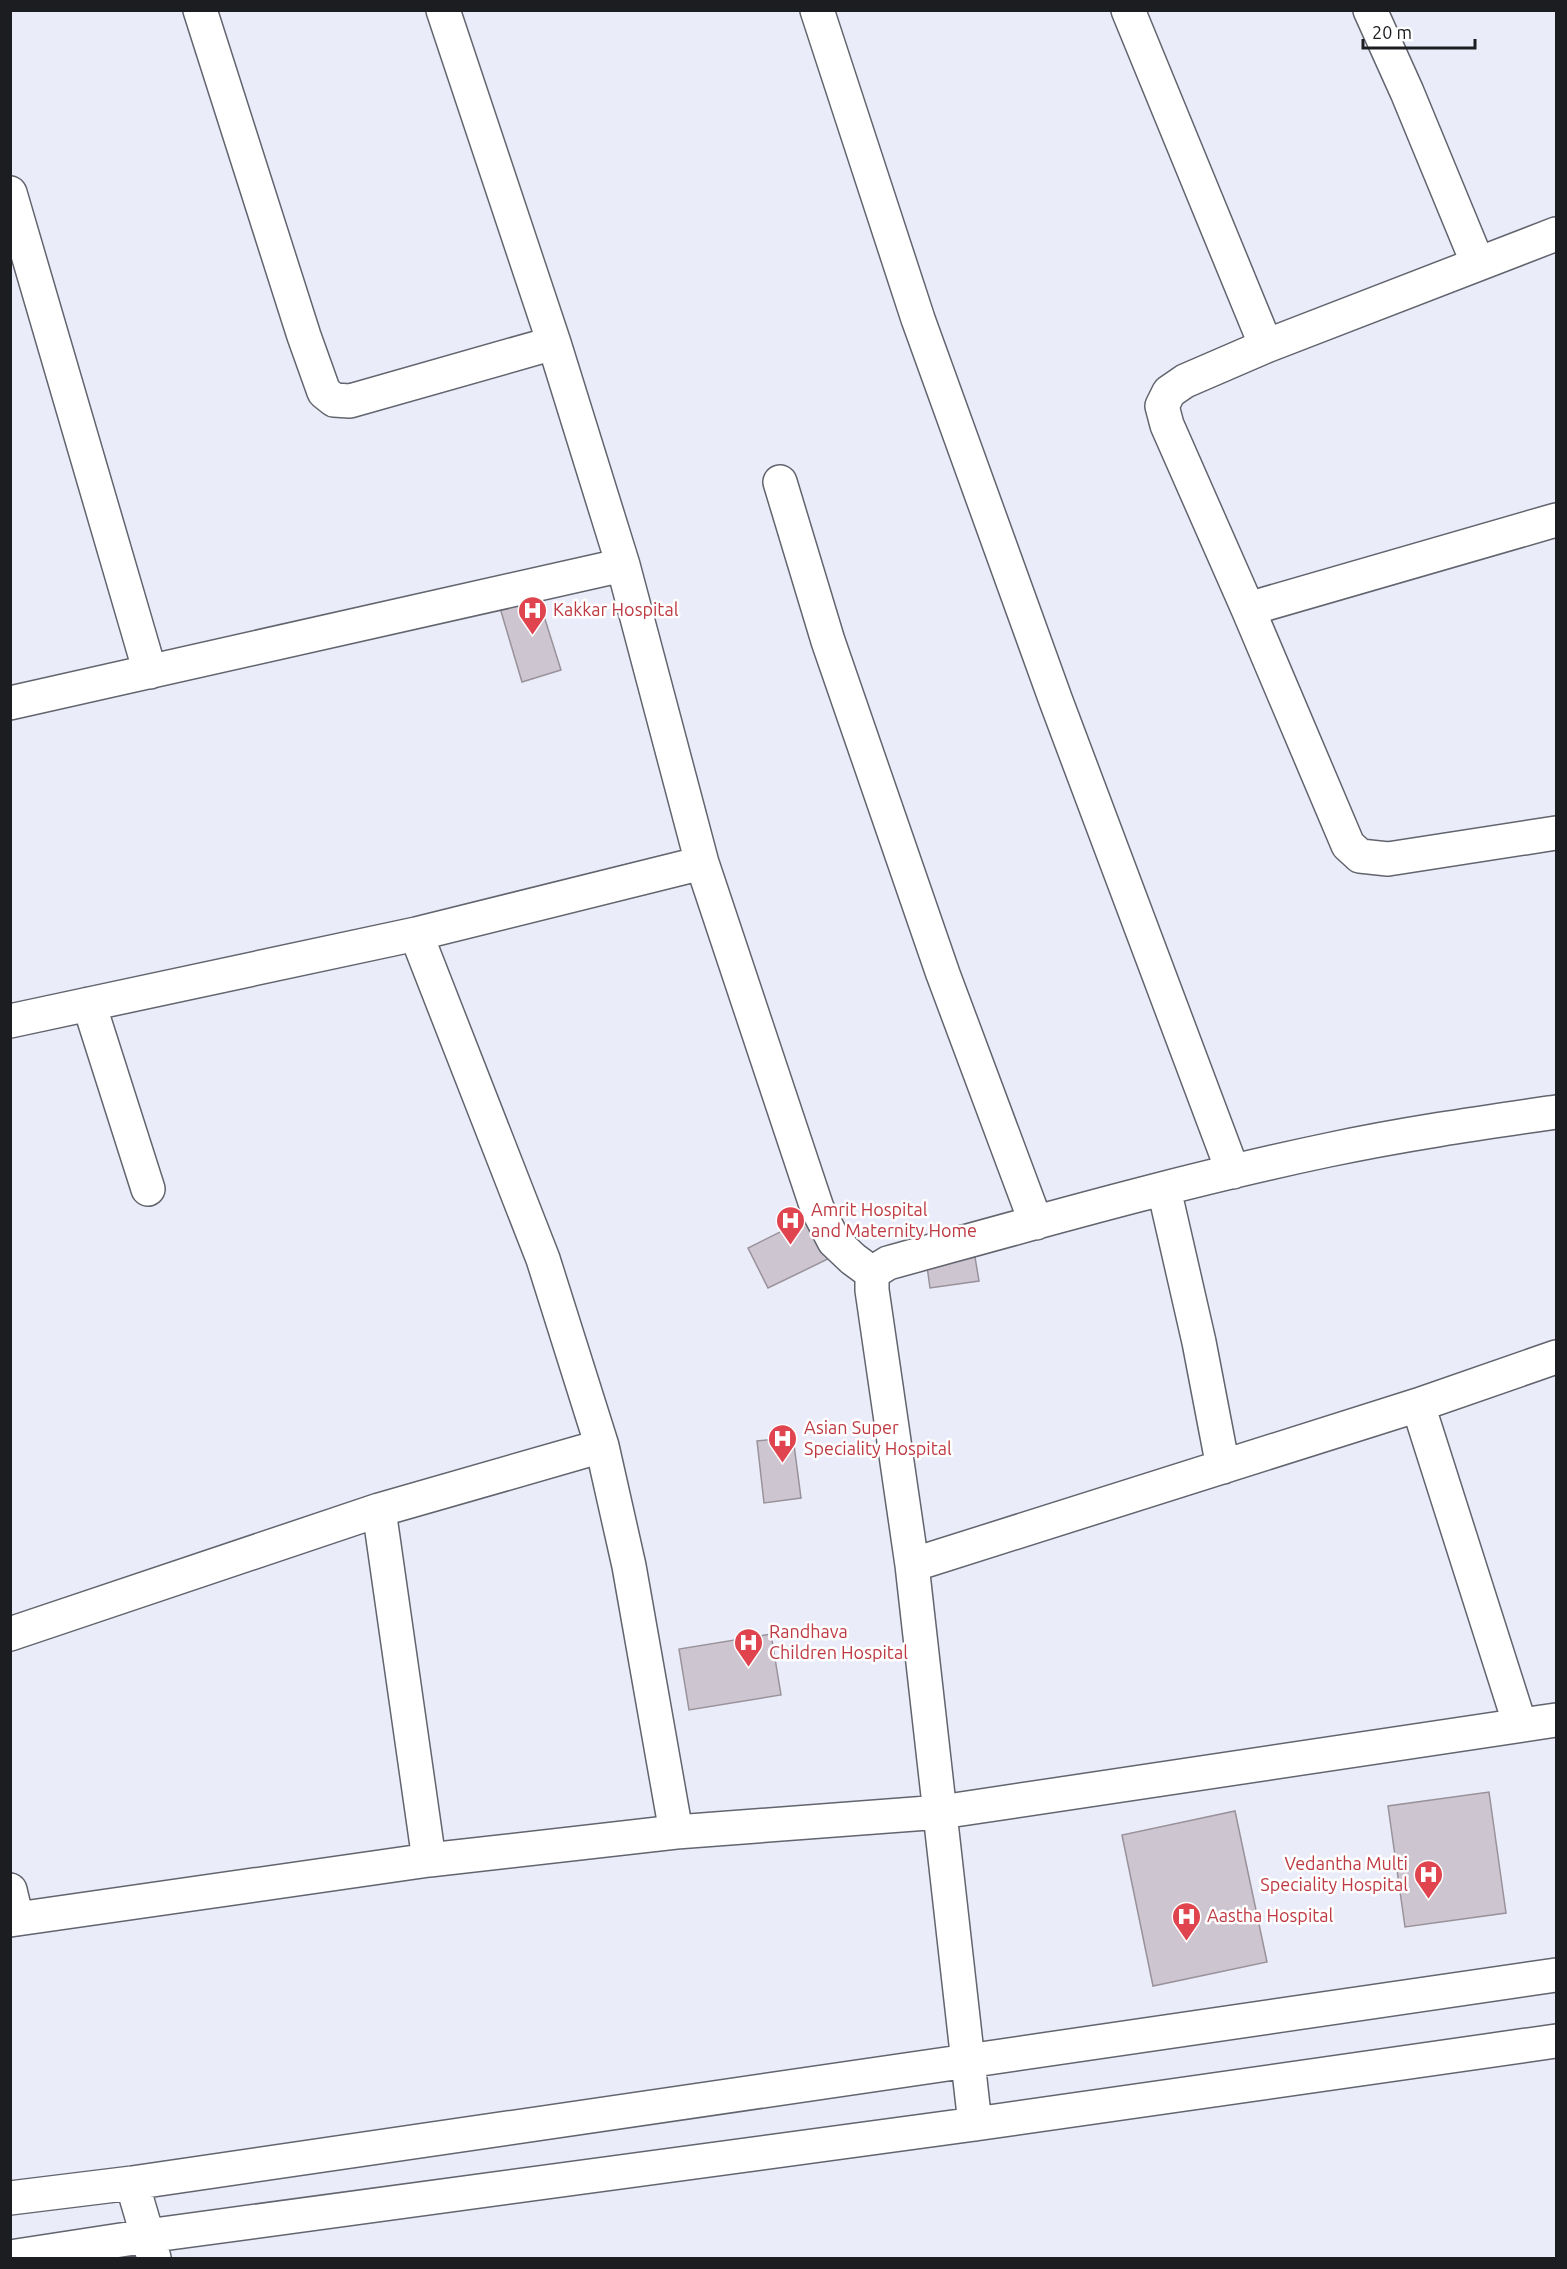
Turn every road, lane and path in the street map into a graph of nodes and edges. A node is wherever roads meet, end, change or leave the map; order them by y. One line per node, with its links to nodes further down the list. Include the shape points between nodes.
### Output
1 (200, 10): 9 (street, via 324,392 334,400 350,401)
2 (443, 10): 9 (street)
3 (817, 10): 23 (street, via 918,319)
4 (1128, 10): 10 (street)
5 (1370, 10): 8 (street)
6 (10, 193): 15 (street)
7 (1557, 234): 8 (street)
8 (1478, 264): 10 (street)
9 (554, 343): 13 (street)
10 (1266, 346): 14 (street, via 1185,381 1169,392 1162,406)
11 (780, 482): 26 (street, via 836,663 944,974)
12 (1557, 520): 14 (street)
13 (623, 565): 15 (street); 18 (street)
14 (1248, 609): 17 (street, via 1348,845 1360,856 1388,859)
15 (150, 672): 16 (street)
16 (10, 703)
17 (1557, 833)
18 (702, 863): 19 (street); 27 (street, via 817,1208 834,1241)
19 (416, 934): 20 (street); 30 (street, via 543,1259)
20 (89, 1004): 21 (street); 24 (street)
21 (10, 1021)
22 (1557, 1112): 23 (street, via 1328,1149)
23 (1233, 1172): 25 (street)
24 (148, 1189)
25 (1164, 1189): 26 (street); 31 (street)
26 (1036, 1222): 27 (street, via 888,1263)
27 (872, 1273): 33 (street)
28 (1557, 1358): 29 (street)
29 (1418, 1405): 31 (street); 36 (street)
30 (602, 1446): 32 (street); 38 (street, via 629,1566)
31 (1223, 1467): 33 (street)
32 (380, 1510): 34 (street); 39 (street)
33 (912, 1565): 37 (street)
34 (10, 1634)
35 (1557, 1720): 36 (street)
36 (1520, 1725): 37 (street)
37 (941, 1812): 38 (street); 43 (street)
38 (676, 1832): 39 (street)
39 (429, 1860): 40 (street)
40 (13, 1910)
41 (1557, 1975): 43 (street)
42 (1557, 2042): 44 (street)
43 (968, 2061): 44 (street); 45 (street)
44 (975, 2124): 47 (street)
45 (132, 2183): 46 (street); 47 (street)
46 (10, 2198)
47 (151, 2247): 48 (street)
48 (10, 2257)

